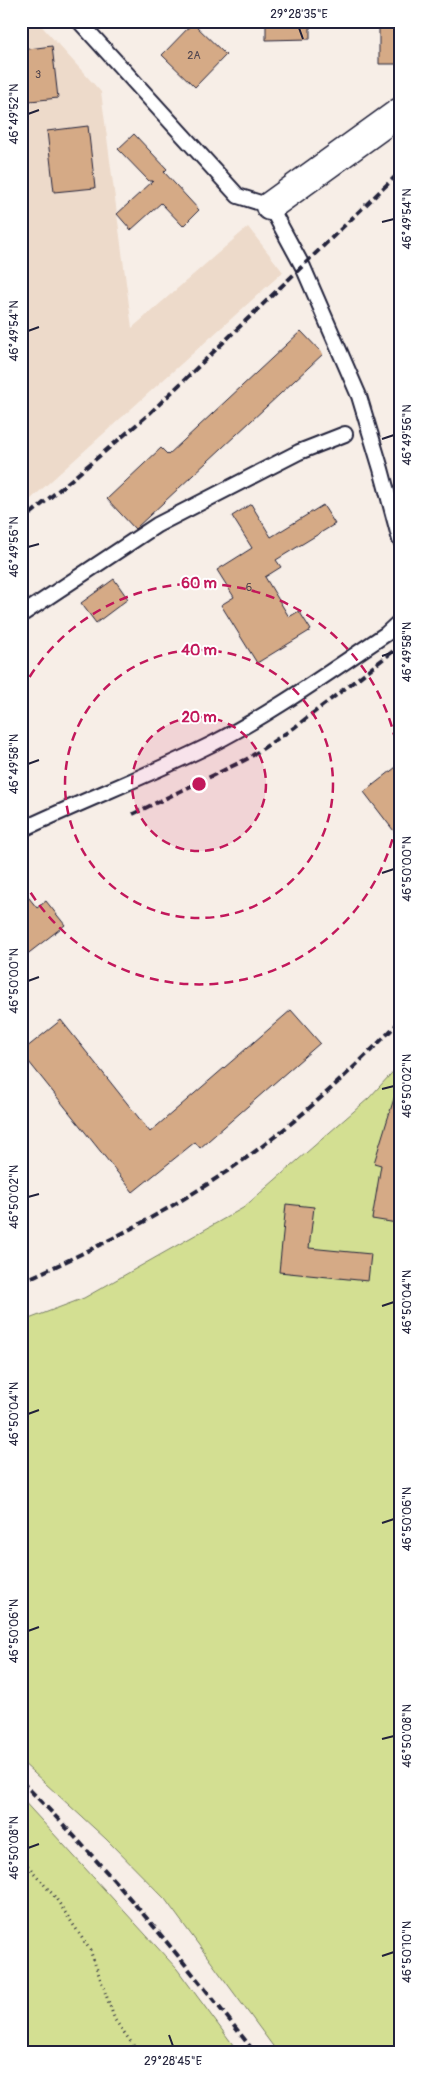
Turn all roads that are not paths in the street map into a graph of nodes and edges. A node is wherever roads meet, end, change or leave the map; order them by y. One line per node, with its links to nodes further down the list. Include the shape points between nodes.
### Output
1 (79, 21): 3 (lane, via 238,196)
2 (400, 112): 3 (street)
3 (270, 206): 5 (lane, via 303,267 359,396)
4 (345, 434): 6 (lane, via 299,452 157,524)
5 (400, 540)
6 (21, 614)
7 (400, 621): 8 (lane, via 386,634 247,725)
8 (45, 819): 9 (lane); 10 (lane)
9 (21, 820)
10 (21, 830)

